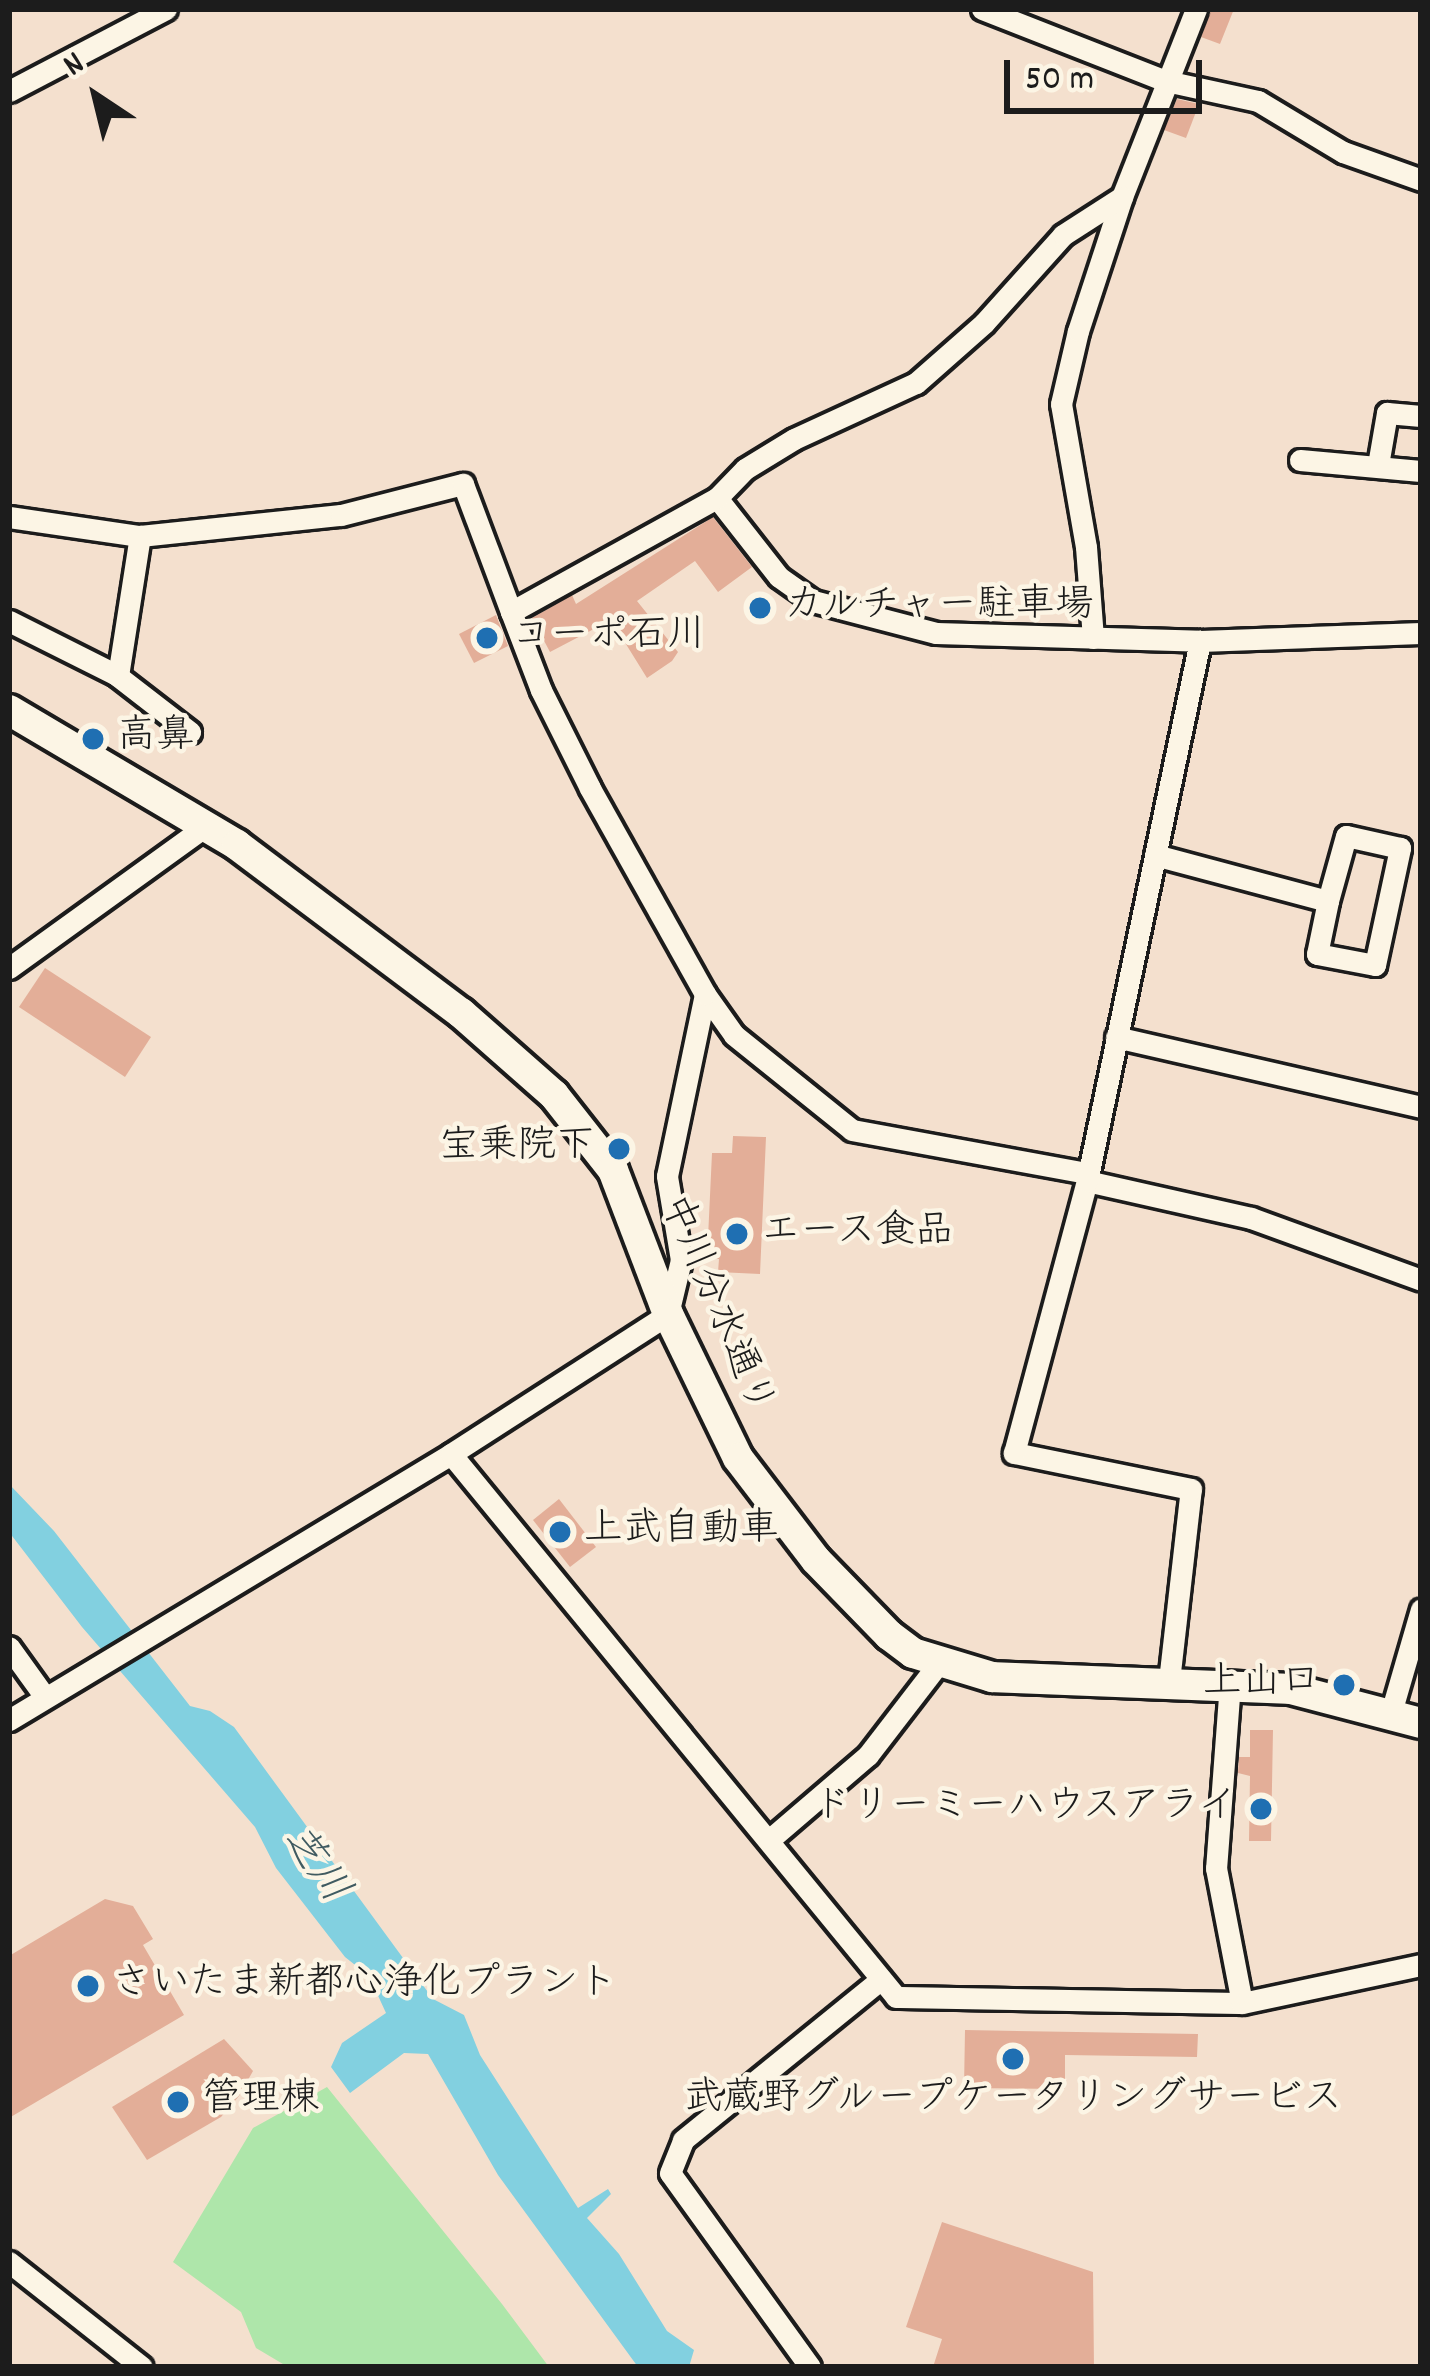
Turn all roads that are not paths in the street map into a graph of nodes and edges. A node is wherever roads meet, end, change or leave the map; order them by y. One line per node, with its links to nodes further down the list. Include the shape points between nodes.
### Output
1 (166, 9): 5 (street)
2 (982, 9): 4 (street)
3 (1196, 9): 4 (street)
4 (1166, 81): 6 (street, via 1258,101 1343,152); 7 (street)
5 (9, 91)
6 (1421, 180)
7 (1122, 197): 12 (street, via 1063,235 916,383 794,439); 18 (street, via 1061,404)
8 (1421, 416): 10 (street, via 1387,413)
9 (1300, 460): 10 (street)
10 (1378, 465): 11 (street)
11 (1421, 471)
12 (717, 498): 15 (street); 18 (street, via 779,577 813,601 936,633)
13 (9, 517): 14 (street)
14 (140, 536): 15 (street, via 341,515 463,484); 20 (street)
15 (511, 612): 27 (street, via 590,788)
16 (9, 621): 20 (street)
17 (1421, 633): 19 (street)
18 (1093, 638): 19 (street)
19 (1200, 641): 24 (street)
20 (118, 676): 22 (street)
21 (9, 710): 23 (street, 中川分水通り)
22 (190, 732)
23 (206, 826): 26 (street); 32 (street, 中川分水通り, via 461,1012 554,1095 613,1170)
24 (1155, 855): 25 (street); 28 (street)
25 (1328, 902): 25 (street, via 1317,954 1376,965 1400,848 1346,836)
26 (9, 968)
27 (705, 994): 30 (street, via 734,1035 852,1130); 32 (street, via 667,1176 680,1260)
28 (1116, 1037): 29 (street); 30 (street)
29 (1421, 1108)
30 (1087, 1177): 31 (street, via 1251,1218); 37 (street, via 1014,1453 1190,1489)
31 (1421, 1280)
32 (668, 1313): 33 (street); 36 (street, 中川分水通り, via 713,1414 765,1497 889,1635)
33 (451, 1454): 39 (street); 43 (street)
34 (1421, 1609): 40 (street)
35 (9, 1647): 39 (street)
36 (938, 1664): 37 (street, 中川分水通り, via 992,1677); 43 (street, via 868,1756)
37 (1168, 1682): 38 (street, 中川分水通り)
38 (1230, 1683): 40 (street, 中川分水通り, via 1291,1689); 46 (street, via 1216,1868)
39 (51, 1693): 41 (street)
40 (1390, 1716): 42 (street, 中川分水通り)
41 (9, 1720)
42 (1421, 1723)
43 (769, 1840): 45 (street)
44 (1421, 1965): 46 (street)
45 (881, 1979): 46 (street, via 896,1997); 49 (street, via 682,2140 670,2173)
46 (1242, 2003)
47 (9, 2263): 48 (street)
48 (142, 2367)
49 (810, 2367)

